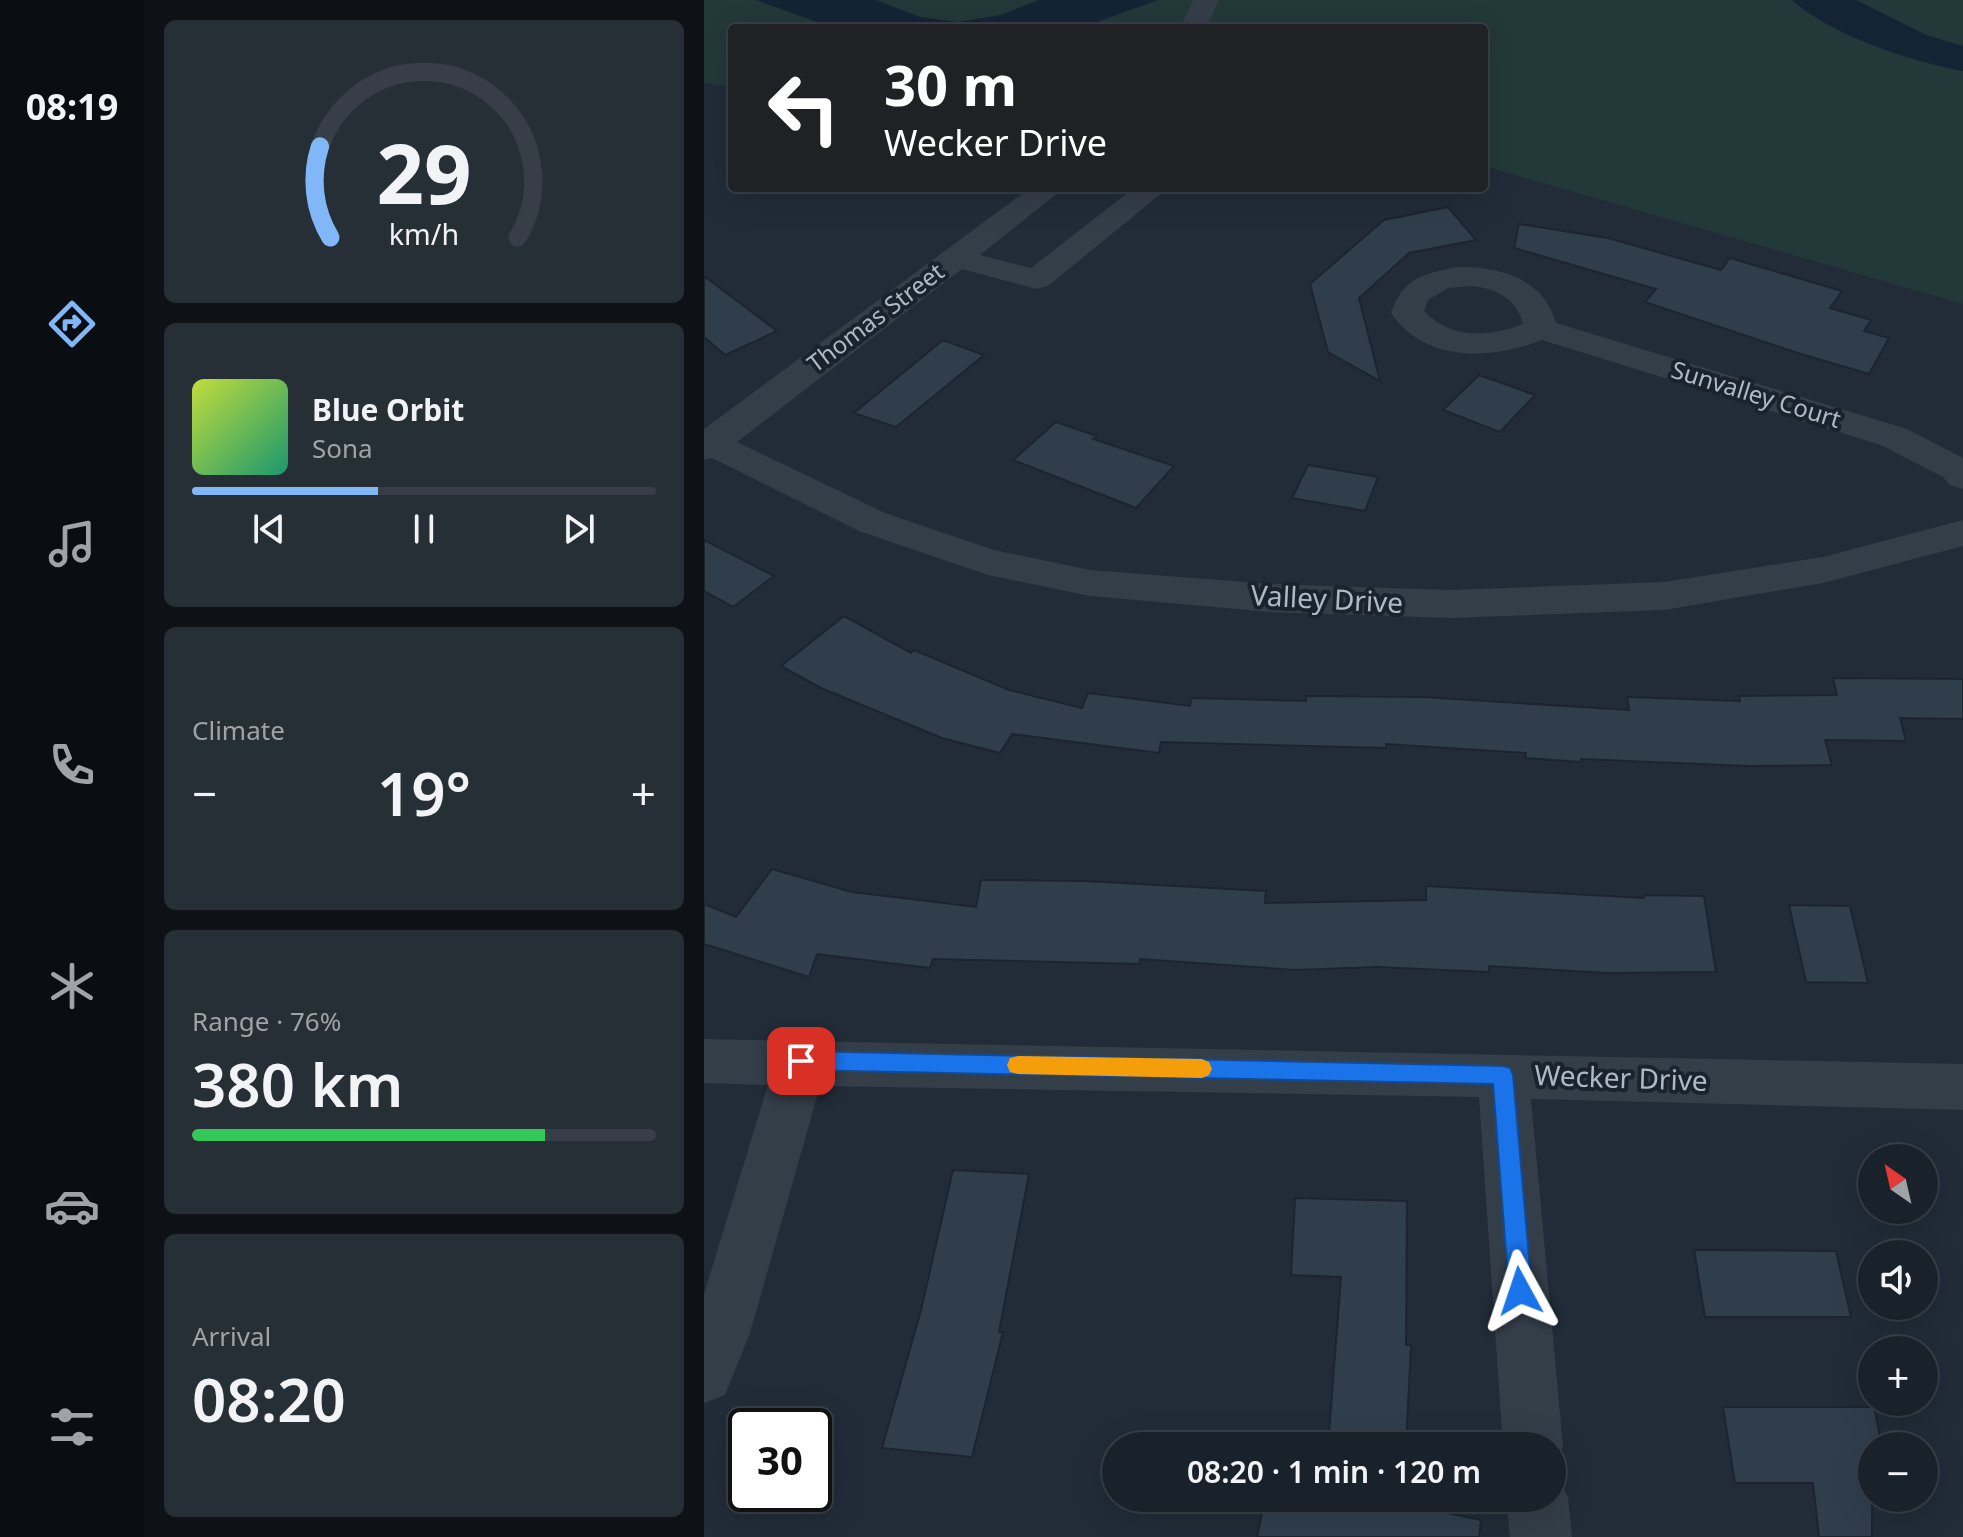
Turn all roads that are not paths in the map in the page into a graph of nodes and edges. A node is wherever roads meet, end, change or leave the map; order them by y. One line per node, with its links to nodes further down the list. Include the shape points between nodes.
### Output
1 (1044, 192): 3 (street, Thomas Street)
2 (1148, 192): 3 (street, via 1037,279)
3 (955, 258): 5 (street, Thomas Street)
4 (1541, 329): 6 (street, Sunvalley Court, via 1894,437)
5 (706, 444): 7 (street, Valley Drive, via 747,458 872,522 988,562 1090,583 1271,598 1450,604 1664,596 1823,570)
6 (1963, 477)
7 (1963, 533)
8 (704, 1061): 9 (street, Wecker Drive)
9 (801, 1061): 10 (street, Wecker Drive); 12 (street, via 721,1333)
10 (1503, 1075): 11 (street, Wecker Drive); 13 (street)
11 (1963, 1087)
12 (704, 1374)
13 (1532, 1432)
14 (1538, 1512): 15 (street)
15 (1541, 1537)

